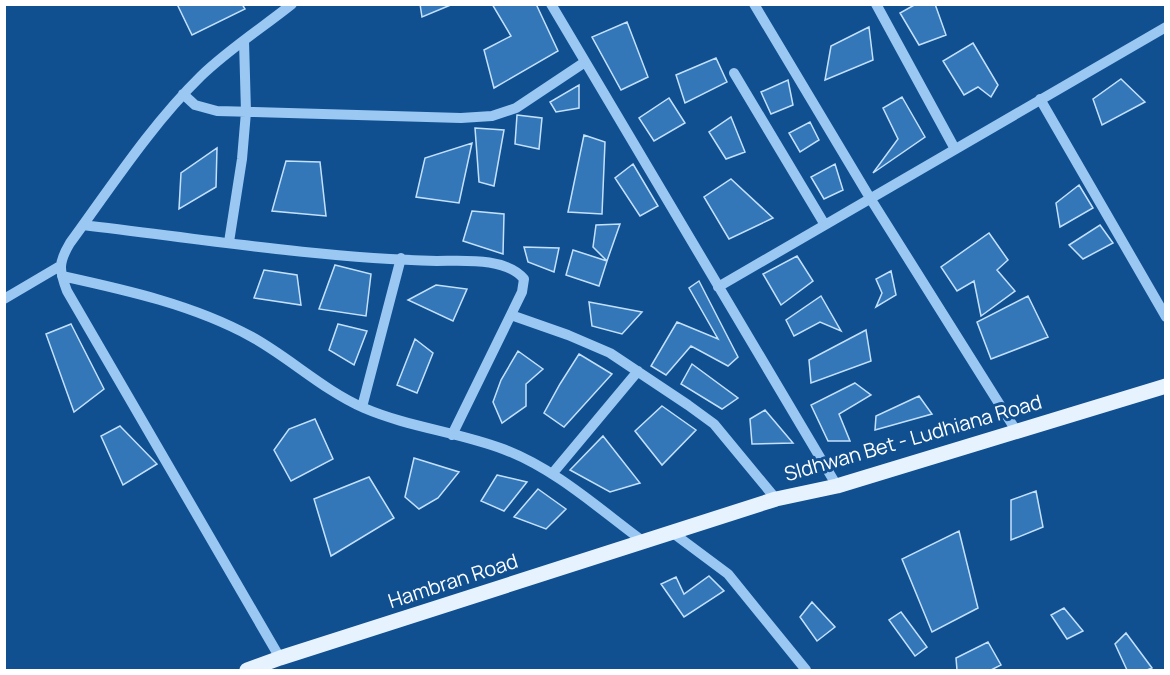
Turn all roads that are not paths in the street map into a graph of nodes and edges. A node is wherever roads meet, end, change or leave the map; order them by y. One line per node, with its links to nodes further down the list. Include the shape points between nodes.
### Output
1 (292, 4): 6 (street)
2 (551, 4): 7 (street)
3 (753, 4): 13 (street)
4 (876, 4): 12 (street)
5 (1166, 27): 10 (street)
6 (244, 41): 9 (street); 11 (street)
7 (585, 62): 11 (street, via 516,108 492,116); 19 (street)
8 (734, 73): 15 (street)
9 (183, 94): 11 (street, via 206,109); 14 (street)
10 (1040, 99): 12 (street); 22 (street)
11 (246, 112): 16 (street)
12 (955, 149): 13 (street)
13 (870, 198): 15 (street); 26 (street)
14 (84, 225): 16 (street); 18 (street, via 62,256)
15 (825, 225): 19 (street)
16 (229, 242): 17 (street)
17 (401, 258): 21 (street, via 484,261 513,271 524,284); 25 (street)
18 (61, 271): 20 (street); 25 (street, via 208,316 252,337); 33 (street, via 67,291)
19 (718, 287): 29 (street)
20 (4, 299)
21 (511, 315): 23 (street, via 610,353); 27 (street)
22 (1166, 317)
23 (638, 371): 28 (street); 30 (street, via 714,424)
24 (1166, 386): 26 (main road, SIdhwan Bet - Ludhiana Road)
25 (362, 407): 27 (street)
26 (1017, 432): 29 (main road, SIdhwan Bet - Ludhiana Road)
27 (452, 435): 28 (street, via 504,450)
28 (552, 474): 32 (street)
29 (837, 486): 30 (main road, SIdhwan Bet - Ludhiana Road)
30 (776, 499): 31 (main road, SIdhwan Bet - Ludhiana Road)
31 (673, 533): 32 (main road, Hambran Road); 35 (street, via 728,574)
32 (644, 542): 33 (main road, Hambran Road)
33 (280, 658): 34 (main road, Hambran Road)
34 (247, 670)
35 (806, 670)

